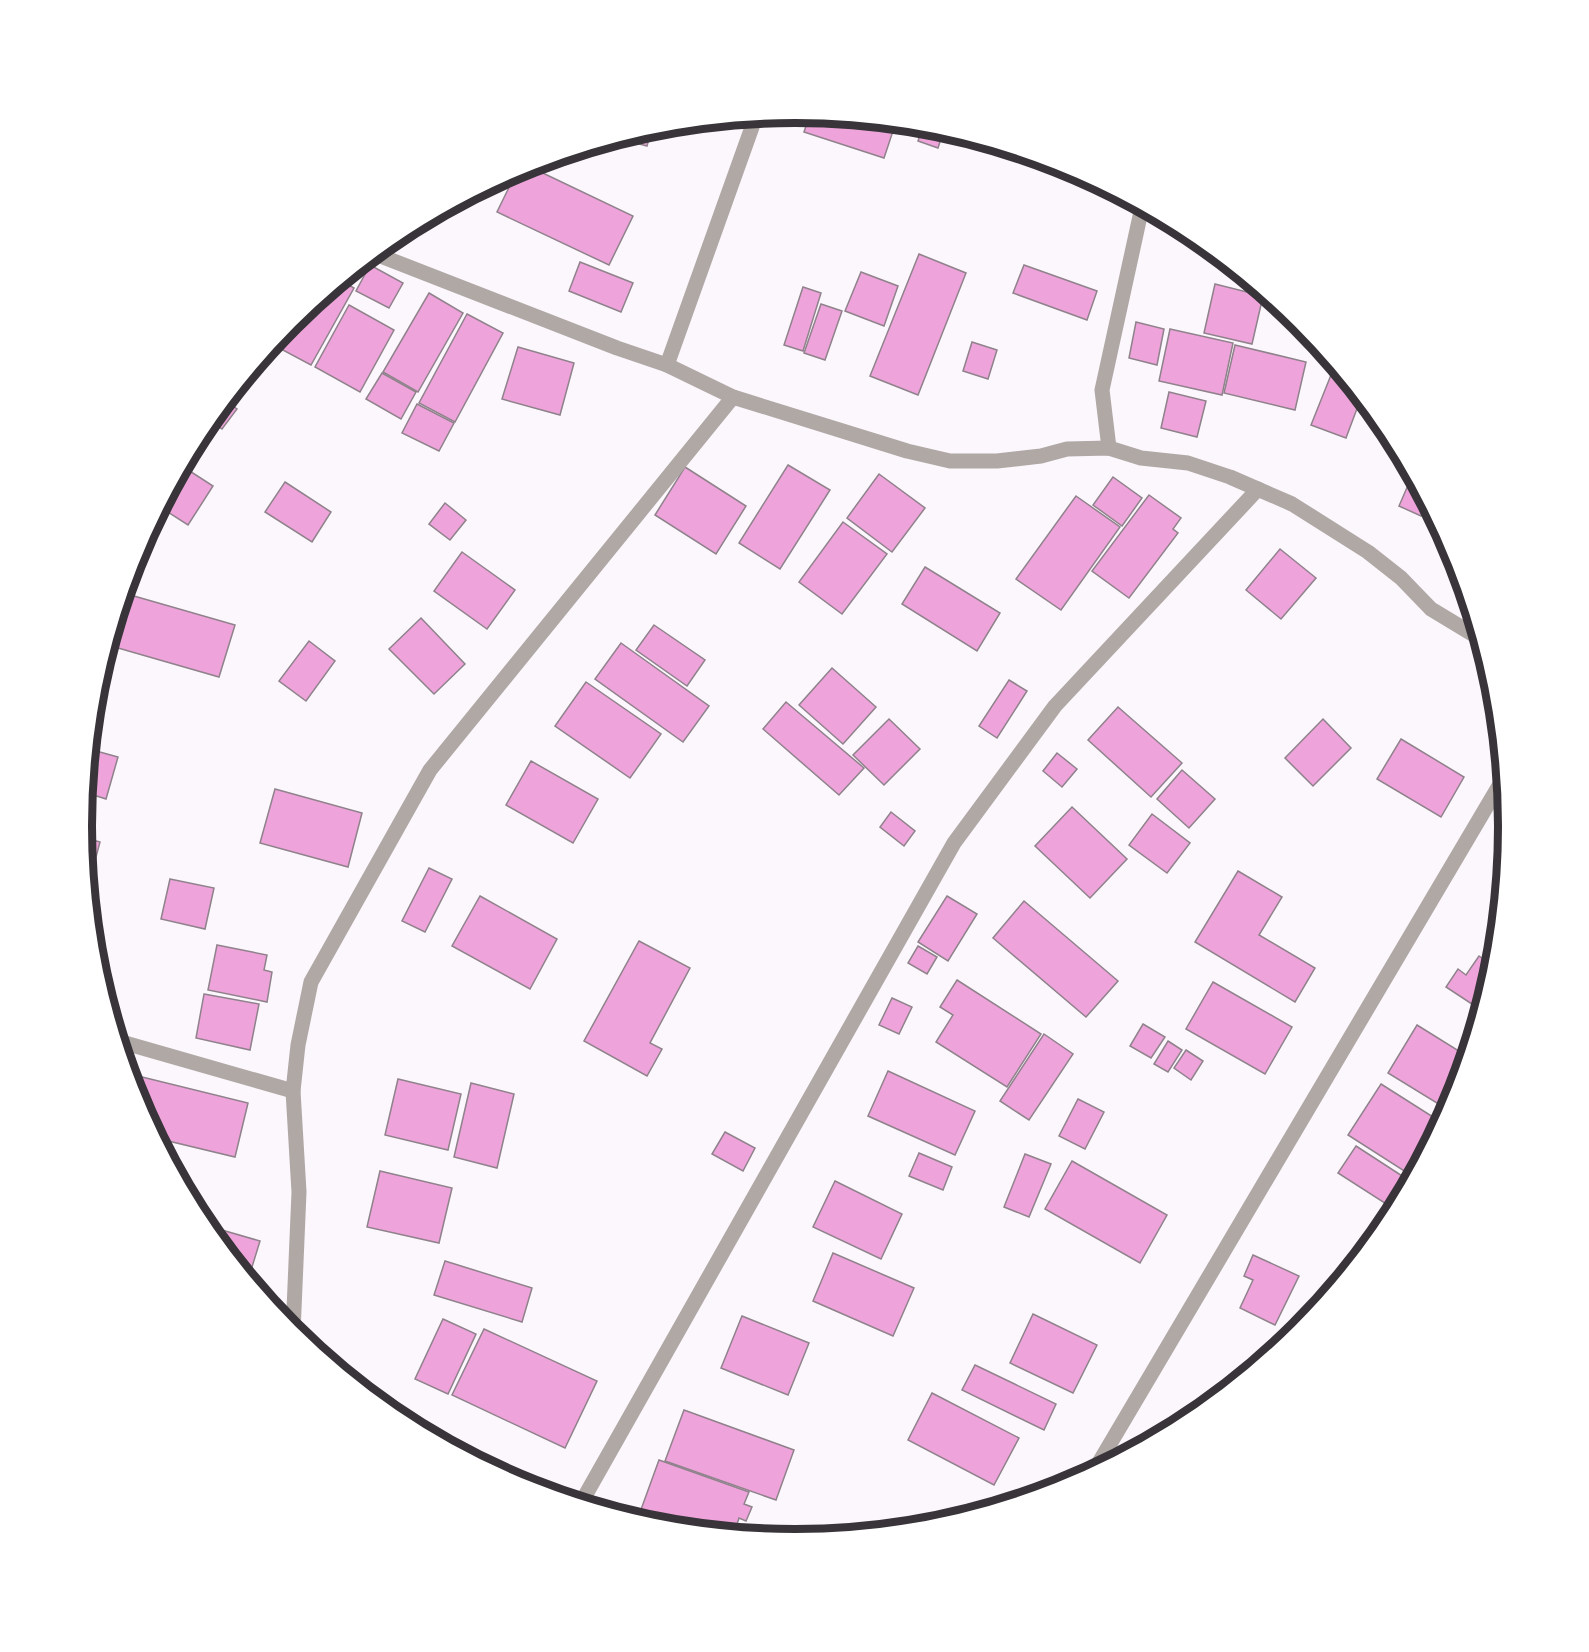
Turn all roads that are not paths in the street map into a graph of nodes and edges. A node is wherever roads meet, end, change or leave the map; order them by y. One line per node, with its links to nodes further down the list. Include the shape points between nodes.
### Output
1 (753, 125): 4 (street)
2 (1140, 214): 6 (street, via 1102,390)
3 (383, 256): 4 (street)
4 (667, 365): 5 (street)
5 (733, 397): 6 (street, via 950,461 997,461); 11 (street, via 430,770 311,982)
6 (1109, 448): 7 (street, via 1141,458 1188,463)
7 (1258, 489): 8 (street, via 1292,504 1368,552 1431,609); 14 (street, via 1055,706 954,843)
8 (1470, 633)
9 (1496, 790): 13 (street)
10 (126, 1043): 11 (street)
11 (292, 1091): 12 (street, via 298,1192)
12 (293, 1319)
13 (1101, 1459)
14 (585, 1497)

